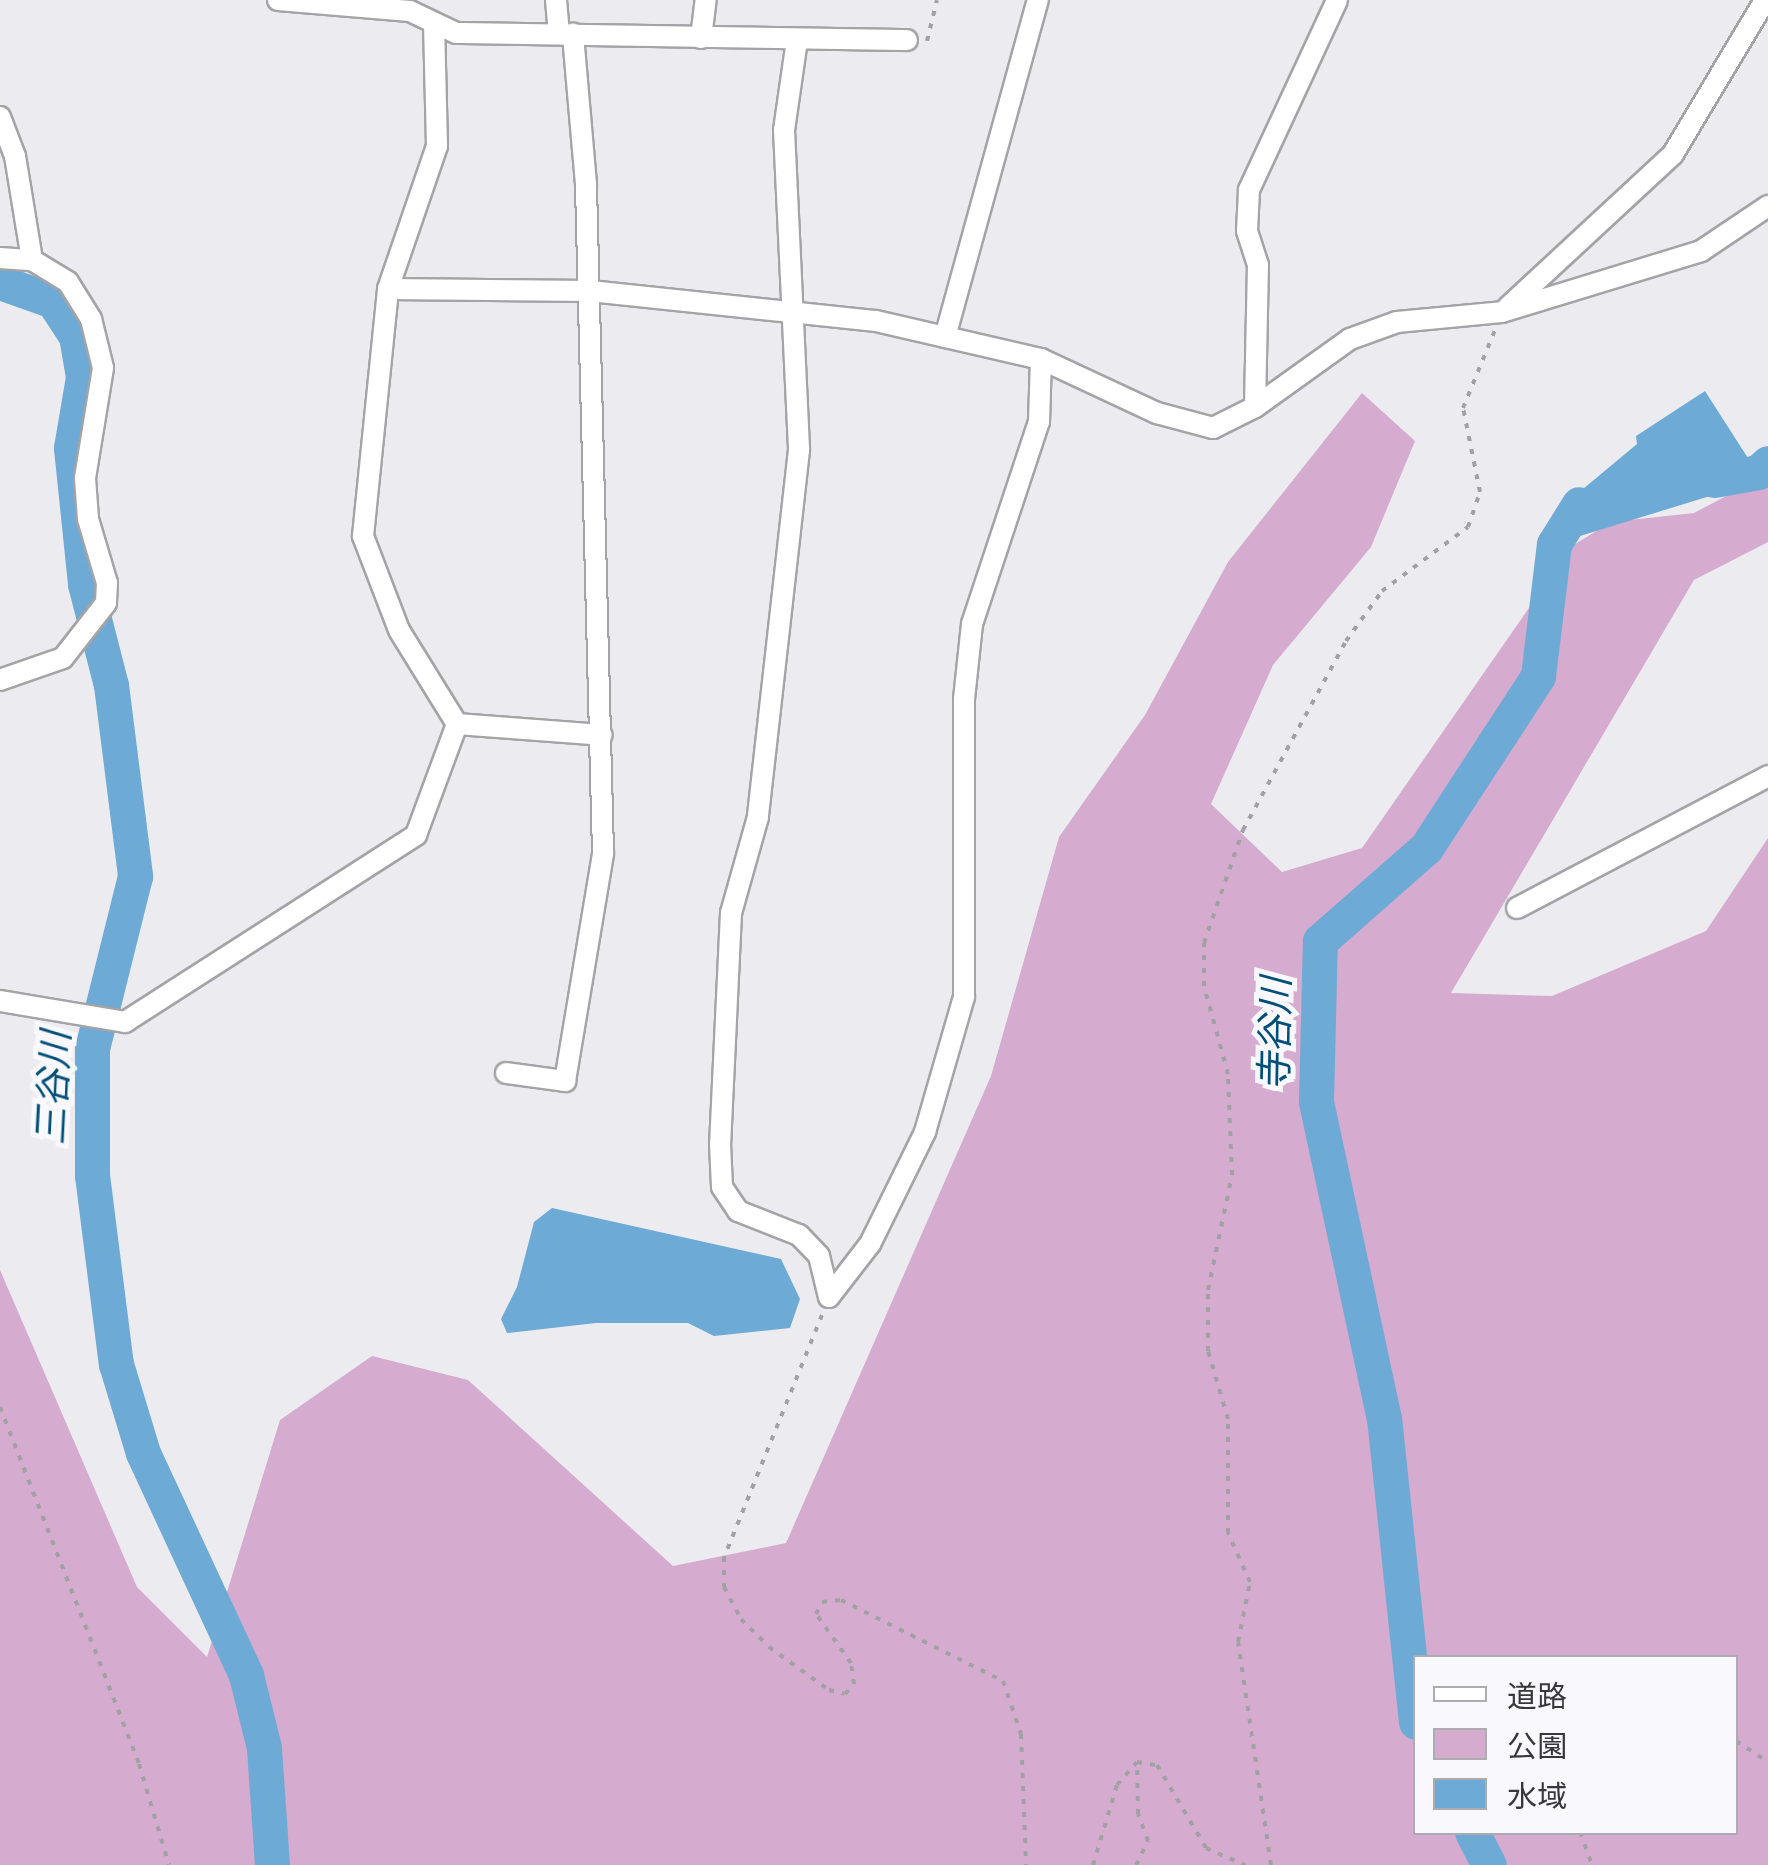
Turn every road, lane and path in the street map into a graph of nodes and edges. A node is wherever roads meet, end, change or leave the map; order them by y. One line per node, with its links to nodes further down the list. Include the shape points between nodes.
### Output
1 (278, 0): 8 (street, via 410,11)
2 (556, 0): 9 (street)
3 (706, 0): 10 (street)
4 (937, 0): 12 (path, via 931,41)
5 (1038, 0): 21 (street)
6 (1336, 0): 23 (street, via 1248,190 1247,231 1258,265)
7 (1766, 0): 19 (street, via 1673,154)
8 (434, 23): 9 (street, via 456,33); 17 (street, via 437,146)
9 (566, 34): 10 (street); 18 (street)
10 (702, 38): 11 (street)
11 (797, 40): 12 (street); 20 (street, via 784,130)
12 (907, 40)
13 (0, 117): 16 (street, via 15,156)
14 (1768, 206): 19 (street, via 1702,251)
15 (0, 258): 16 (street)
16 (32, 260): 24 (street, via 68,282 91,319 103,368 86,478 106,604 63,658)
17 (388, 289): 18 (street); 25 (street, via 363,536 399,630)
18 (590, 291): 20 (street); 26 (street, via 592,593)
19 (1502, 312): 23 (street, via 1398,322 1350,339); 42 (path, via 1464,408 1480,492 1468,527 1382,591 1346,641 1243,830 1204,943 1204,986 1228,1074 1232,1175 1208,1290 1208,1351 1228,1418 1228,1533 1250,1582 1238,1642)
20 (796, 317): 21 (street, via 876,321); 31 (street, via 796,499 758,818 731,913 720,1144 722,1187 738,1211 798,1234 819,1256)
21 (946, 337): 22 (street)
22 (1041, 358): 23 (street, via 1157,413 1212,428); 31 (street, via 1039,422 972,624 964,700 964,997 925,1132 870,1244)
23 (1255, 407)
24 (0, 680)
25 (457, 724): 26 (street); 29 (street, via 416,835 151,1010 114,1020)
26 (602, 735): 30 (street, via 603,853 565,1081)
27 (1768, 776): 28 (street)
28 (1517, 908)
29 (0, 1001)
30 (506, 1073)
31 (829, 1297): 38 (path, via 724,1557 724,1588 741,1619 770,1647 830,1690 845,1694 854,1684 851,1662 816,1614 822,1602 842,1600 1003,1681 1022,1734)
32 (0, 1407): 37 (path, via 139,1764)
33 (1738, 1742): 35 (path)
34 (1137, 1762): 39 (path, via 1118,1785); 40 (path, via 1138,1814 1148,1841); 41 (path, via 1157,1764 1206,1848)
35 (1768, 1762)
36 (1581, 1835): 43 (path)
37 (168, 1865)
38 (1026, 1865)
39 (1092, 1865)
40 (1136, 1865)
41 (1244, 1865)
42 (1271, 1865)
43 (1592, 1865)

